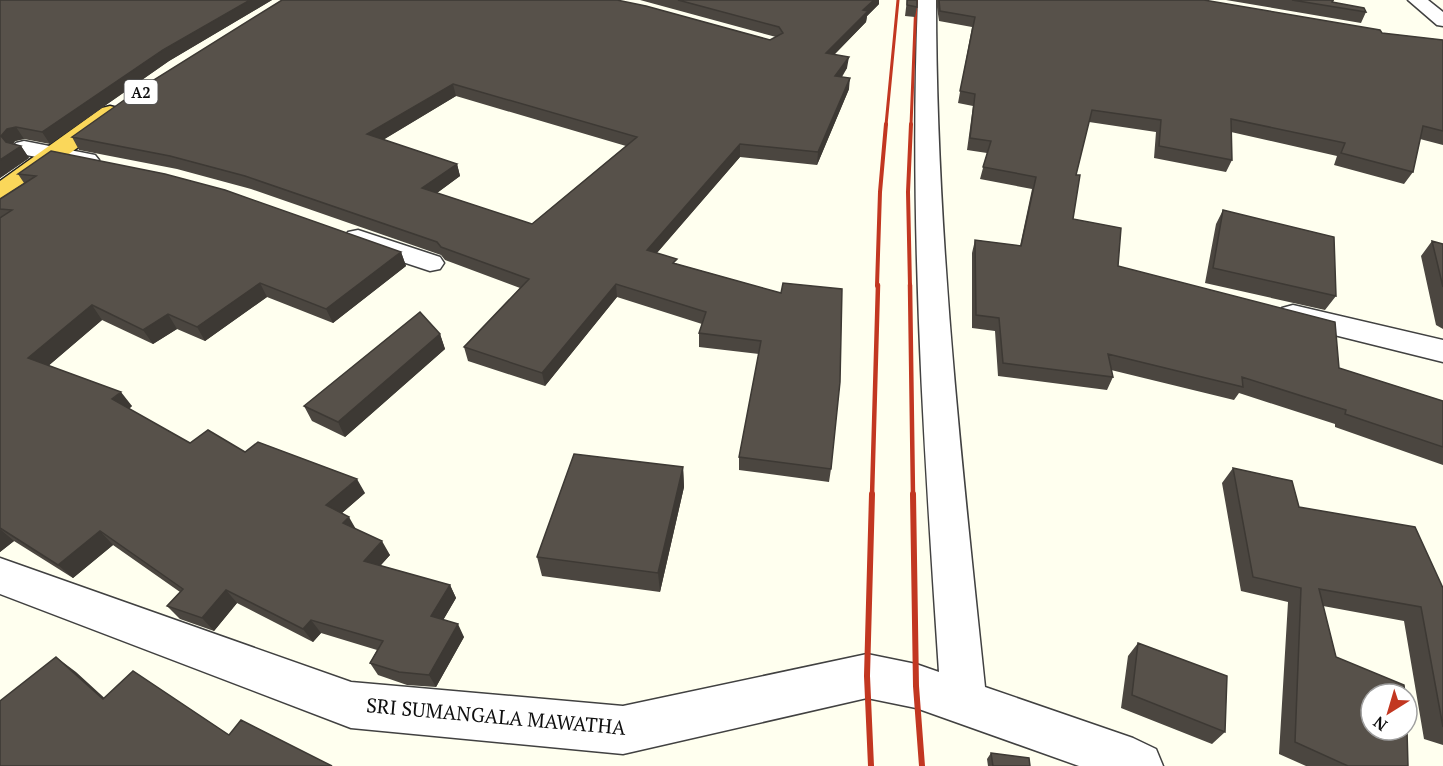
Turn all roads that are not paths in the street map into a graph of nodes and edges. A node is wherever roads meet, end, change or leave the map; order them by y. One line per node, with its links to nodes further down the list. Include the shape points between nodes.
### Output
1 (927, 0): 15 (street, via 932,334)
2 (1417, 0): 3 (street)
3 (1443, 21)
4 (109, 91): 6 (highway, A2)
5 (132, 98): 7 (highway, A2)
6 (89, 103)
7 (32, 149): 8 (street); 9 (highway, A2)
8 (109, 165)
9 (0, 193)
10 (341, 232): 11 (street)
11 (430, 263)
12 (1269, 309): 13 (street)
13 (1443, 351)
14 (0, 576): 15 (street, SRI SUMANGALA MAWATHA, via 351,705 623,730 867,676 916,686)
15 (964, 702): 16 (street, SRI SUMANGALA MAWATHA)
16 (1139, 766)

